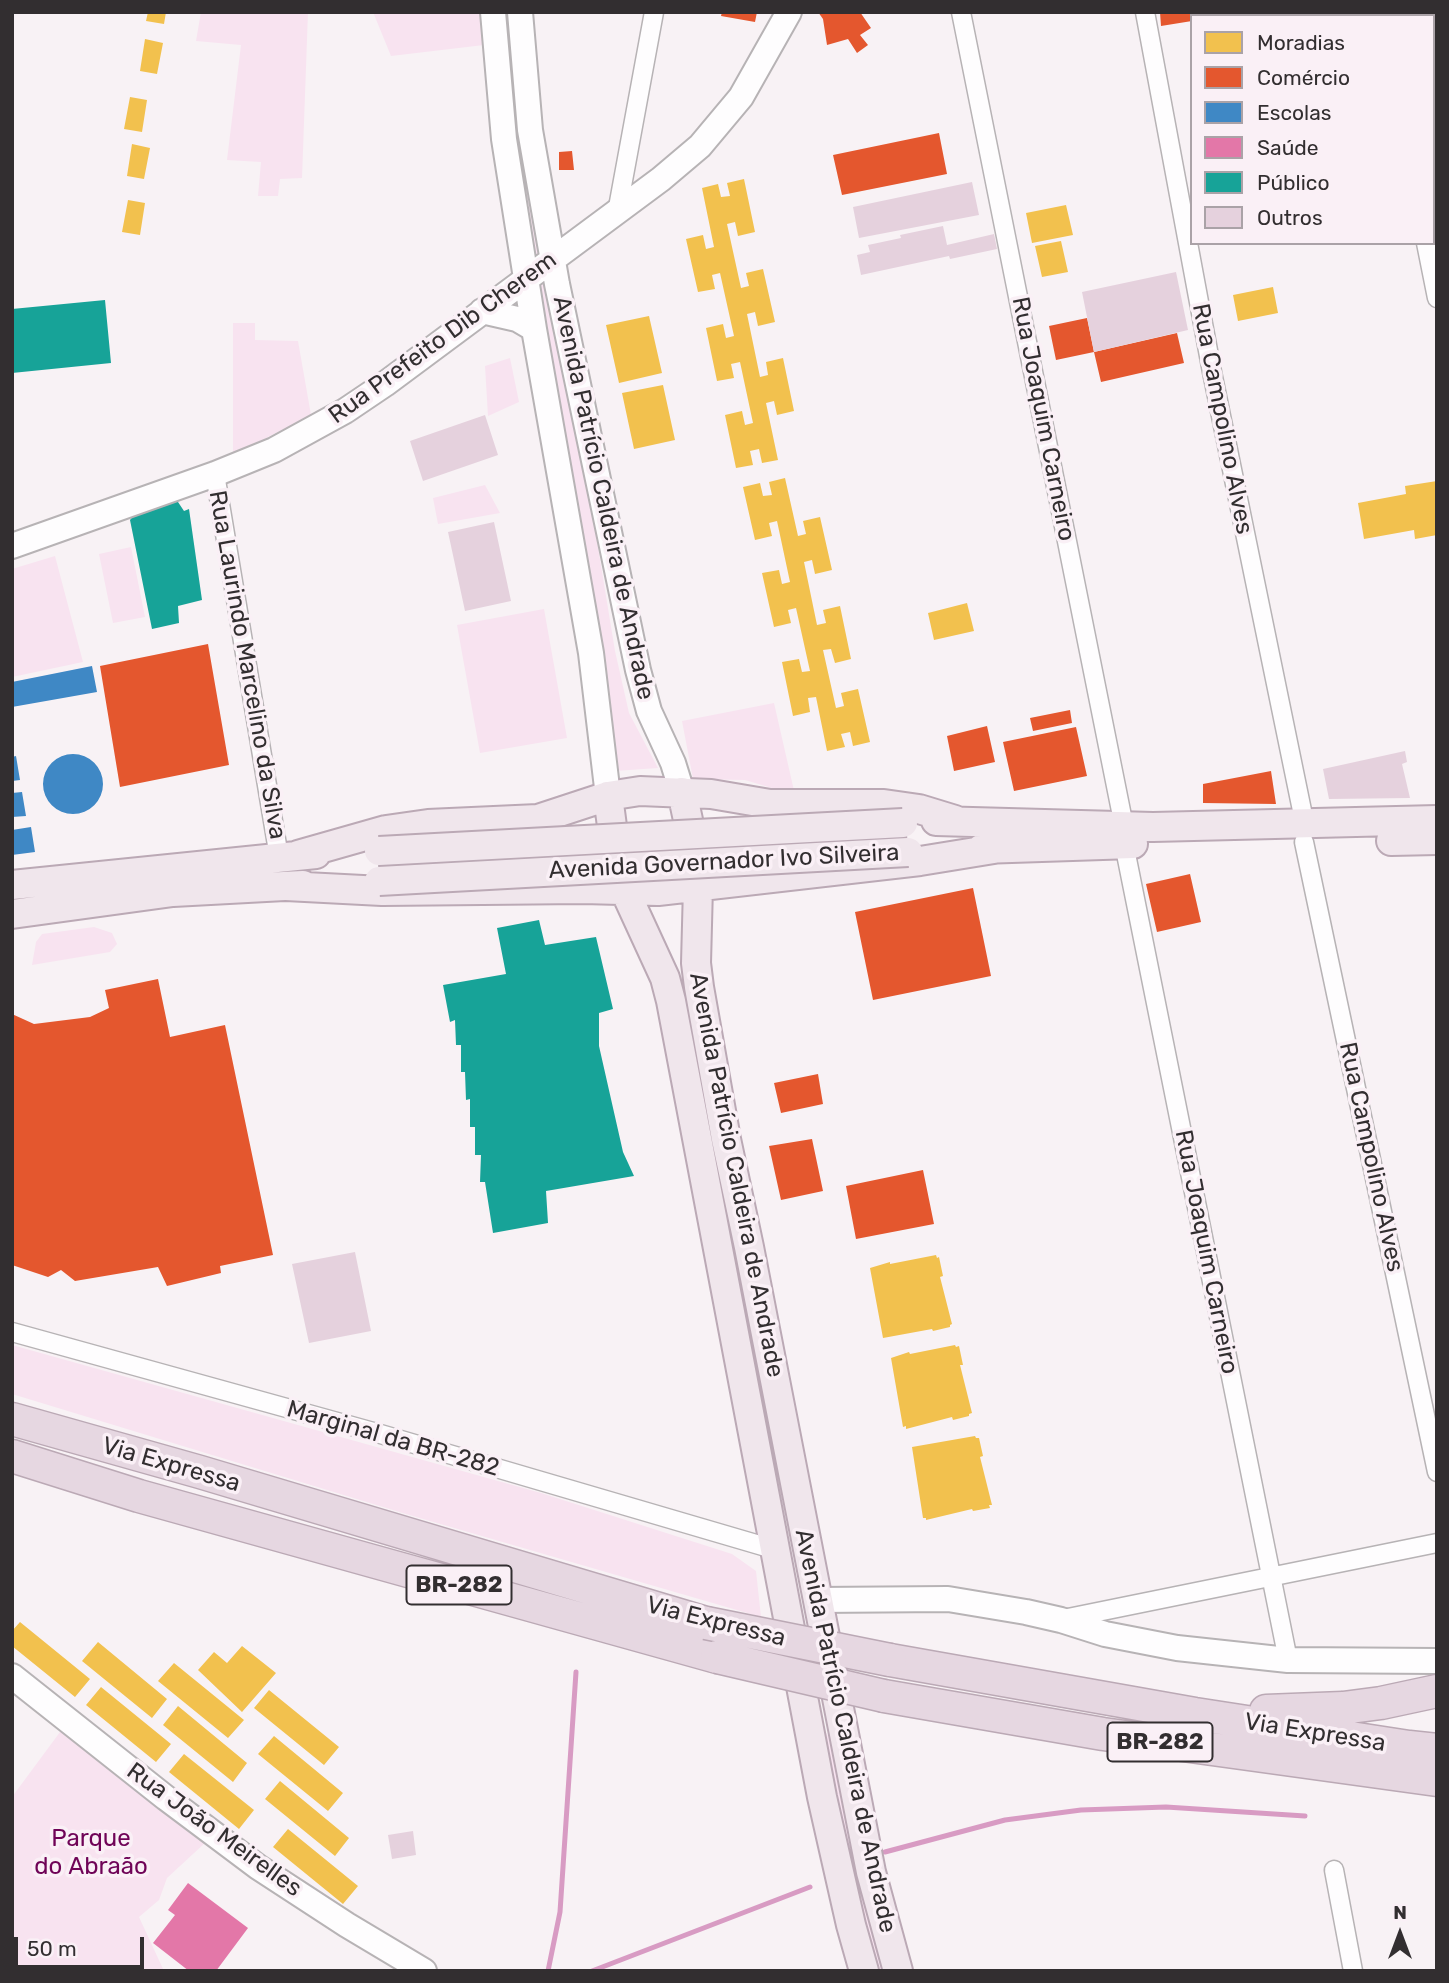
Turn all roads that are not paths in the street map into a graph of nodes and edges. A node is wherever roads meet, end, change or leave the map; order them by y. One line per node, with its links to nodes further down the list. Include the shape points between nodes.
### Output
1 (492, 12): 12 (main road, Avenida Patrício Caldeira de Andrade)
2 (520, 12): 8 (main road, Avenida Patrício Caldeira de Andrade, via 530,130)
3 (654, 12): 7 (street)
4 (789, 12): 7 (main road, Rua Prefeito Dib Cherem, via 741,97 722,121 680,163)
5 (961, 12): 23 (street, Rua Joaquim Carneiro)
6 (1145, 12): 22 (street, Rua Campolino Alves)
7 (617, 213): 9 (main road, Rua Prefeito Dib Cherem)
8 (546, 225): 9 (main road, via 558,235); 11 (main road, Avenida Patrício Caldeira de Andrade)
9 (582, 238): 11 (main road, Rua Prefeito Dib Cherem)
10 (1426, 245): 13 (street)
11 (552, 258): 12 (main road, Rua Prefeito Dib Cherem); 18 (main road, Avenida Patrício Caldeira de Andrade, via 638,670 649,711)
12 (526, 278): 14 (main road, Rua Prefeito Dib Cherem); 15 (main road, Avenida Patrício Caldeira de Andrade)
13 (1437, 298)
14 (482, 311): 15 (main road, via 517,319); 16 (main road, Rua Prefeito Dib Cherem, via 345,411 274,450)
15 (534, 329): 19 (main road, Avenida Patrício Caldeira de Andrade, via 591,653)
16 (215, 474): 17 (main road, Rua Prefeito Dib Cherem); 26 (street, Rua Laurindo Marcelino da Silva)
17 (12, 546)
18 (682, 792): 19 (main road); 20 (main road, via 770,804 884,804); 29 (main road, Avenida Patrício Caldeira de Andrade)
19 (608, 796): 26 (main road, via 538,819 386,830); 30 (main road, Avenida Patrício Caldeira de Andrade)
20 (955, 820): 23 (main road, Avenida Governador Ivo Silveira); 26 (main road, Avenida Governador Ivo Silveira, bridge)
21 (1437, 820): 22 (main road, Avenida Governador Ivo Silveira)
22 (1305, 834): 23 (main road, Avenida Governador Ivo Silveira); 24 (main road, Avenida Governador Ivo Silveira); 35 (street, Rua Campolino Alves)
23 (1124, 835): 25 (main road, Avenida Governador Ivo Silveira); 39 (street, Rua Joaquim Carneiro)
24 (1437, 840)
25 (1000, 848): 28 (main road, Avenida Governador Ivo Silveira, bridge); 29 (main road)
26 (288, 856): 27 (main road, Avenida Governador Ivo Silveira)
27 (12, 885)
28 (286, 886): 30 (main road, via 382,891); 31 (main road, Avenida Governador Ivo Silveira, via 173,892)
29 (698, 887): 30 (main road); 38 (main road, Avenida Patrício Caldeira de Andrade, via 699,988)
30 (625, 891): 37 (main road, Avenida Patrício Caldeira de Andrade, via 671,1001)
31 (12, 914)
32 (12, 1332): 37 (street, Marginal da BR-282)
33 (12, 1419): 46 (highway, Via Expressa / BR-282, bridge, via 706,1623)
34 (12, 1456): 48 (highway, Via Expressa / BR-282, bridge, via 139,1496 717,1657 884,1696 1103,1734)
35 (1437, 1472)
36 (1437, 1543): 39 (street)
37 (773, 1549): 38 (main road); 52 (main road, Avenida Patrício Caldeira de Andrade, via 822,1797)
38 (808, 1559): 40 (main road, Avenida Patrício Caldeira de Andrade)
39 (1272, 1577): 41 (street); 42 (street, Rua Joaquim Carneiro)
40 (817, 1600): 41 (main road, via 948,1599); 53 (main road, Avenida Patrício Caldeira de Andrade, via 871,1871)
41 (1062, 1620): 42 (main road, via 1137,1642)
42 (1289, 1660): 43 (main road)
43 (1437, 1661)
44 (12, 1676): 51 (main road, Rua João Meirelles, via 258,1867)
45 (1437, 1691): 46 (highway, via 1343,1708)
46 (1195, 1714): 47 (highway, Via Expressa / BR-282)
47 (1437, 1750)
48 (1422, 1778): 49 (highway, Via Expressa)
49 (1437, 1789)
50 (1334, 1870): 54 (street)
51 (424, 1971)
52 (864, 1971)
53 (898, 1971)
54 (1353, 1971)

